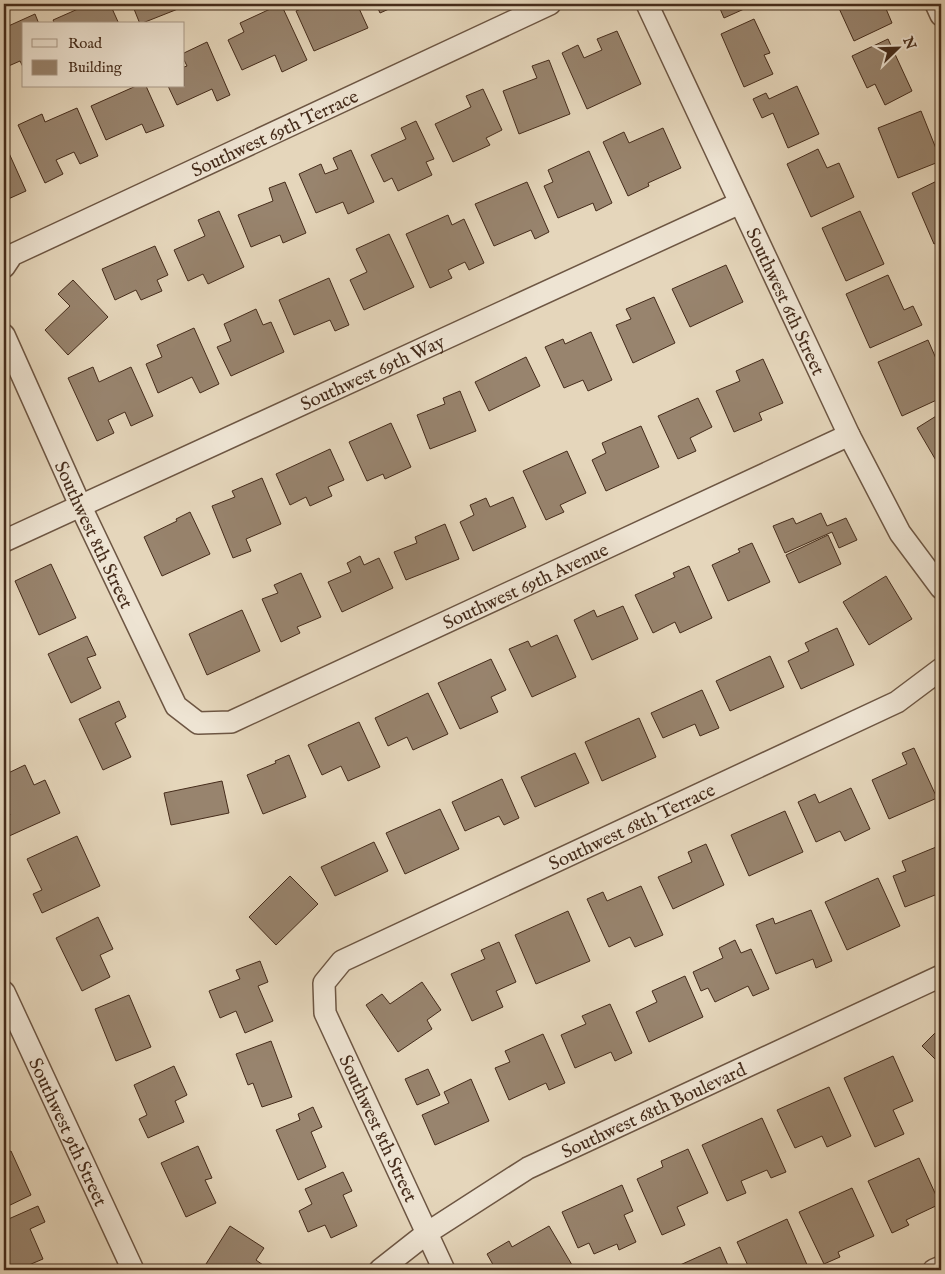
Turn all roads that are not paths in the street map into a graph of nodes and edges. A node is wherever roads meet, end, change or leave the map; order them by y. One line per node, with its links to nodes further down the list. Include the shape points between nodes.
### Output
1 (550, 4): 6 (street, Southwest 69th Terrace, via 12,256)
2 (647, 4): 5 (street, Southwest 6th Street)
3 (936, 4): 4 (street)
4 (941, 15)
5 (740, 203): 8 (street, Southwest 6th Street); 9 (street, Southwest 69th Way)
6 (4, 267)
7 (4, 335): 9 (street, Southwest 8th Street)
8 (848, 435): 11 (street, Southwest 6th Street, via 900,532); 13 (street, Southwest 69th Avenue, via 231,722)
9 (80, 505): 10 (street, Southwest 69th Way); 13 (street, Southwest 8th Street, via 176,706)
10 (4, 541)
11 (941, 588)
12 (941, 669): 15 (street, Southwest 68th Terrace, via 897,702 342,961)
13 (198, 724)
14 (941, 976): 17 (street, Southwest 68th Boulevard, via 528,1168)
15 (324, 983): 17 (street, Southwest 8th Street, via 325,1012)
16 (4, 992): 19 (street, Southwest 9th Street)
17 (427, 1233): 20 (street, Southwest 68th Boulevard); 21 (street, Southwest 8th Street)
18 (941, 1267): 22 (street)
19 (133, 1270)
20 (380, 1270)
21 (444, 1270)
22 (934, 1270)

